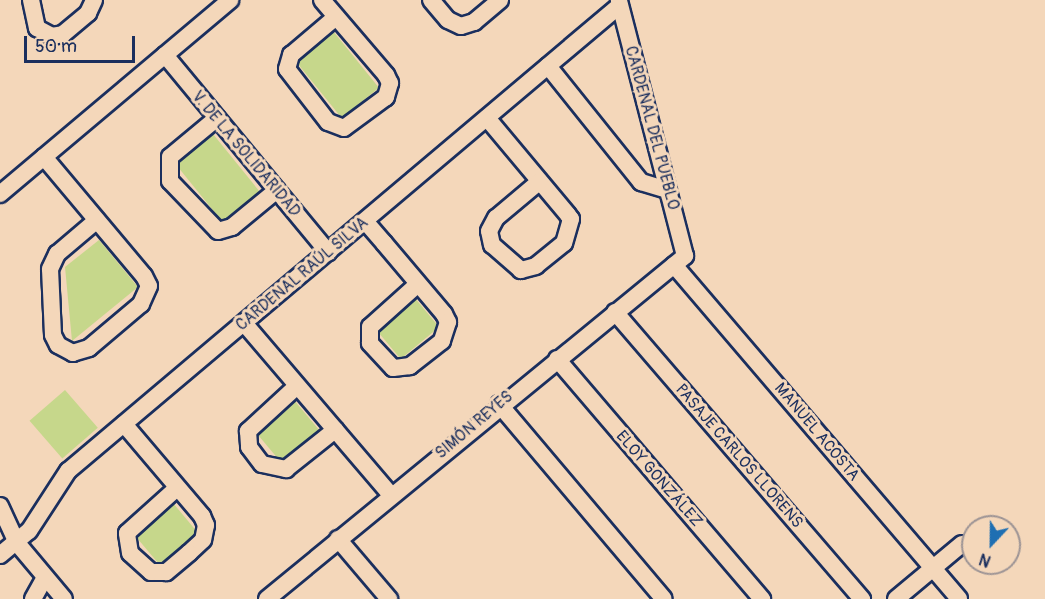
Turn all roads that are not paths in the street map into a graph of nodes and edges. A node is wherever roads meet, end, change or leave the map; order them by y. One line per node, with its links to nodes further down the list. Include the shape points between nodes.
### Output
1 (31, 0): 2 (street, via 37,28 51,36 63,34 88,13)
2 (94, 0)
3 (230, 0): 9 (street)
4 (322, 0): 8 (street)
5 (431, 0): 6 (street, via 448,20 461,26)
6 (500, 0)
7 (620, 3): 10 (street, CARDENAL RAÚL SILVA); 16 (street, CARDENAL DEL PUEBLO)
8 (336, 17): 8 (street, via 390,83 386,97 344,128 328,122 287,69 291,55)
9 (165, 55): 11 (street, V. DE LA SOLIDARIDAD); 13 (street)
10 (548, 66): 12 (street, CARDENAL RAÚL SILVA); 16 (street, via 641,182)
11 (217, 118): 15 (street, V. DE LA SOLIDARIDAD); 15 (street, via 171,157 170,181 218,231 232,227)
12 (487, 118): 14 (street); 19 (street, CARDENAL RAÚL SILVA)
13 (44, 157): 17 (street); 18 (street)
14 (540, 181): 14 (street, via 568,215 571,230 564,243 536,266 521,270 492,245 489,231 496,218)
15 (277, 190): 20 (street, V. DE LA SOLIDARIDAD)
16 (668, 190): 21 (street, CARDENAL DEL PUEBLO)
17 (0, 194)
18 (97, 220): 18 (street, via 144,276 149,291 141,304 88,348 68,352 54,335 50,269 57,254)
19 (365, 221): 20 (street, CARDENAL RAÚL SILVA); 22 (street)
20 (328, 252): 24 (street, CARDENAL RAÚL SILVA)
21 (680, 261): 23 (street, SIMÓN REYES); 37 (street, MANUEL ACOSTA)
22 (418, 284): 22 (street, via 446,318 448,332 410,366 393,368 370,343 370,327)
23 (615, 312): 25 (street, SIMÓN REYES); 45 (street, PASAJE CARLOS LLORENS)
24 (244, 323): 26 (street); 28 (street, CARDENAL RAÚL SILVA)
25 (556, 359): 27 (street, SIMÓN REYES); 44 (street, ELOY GONZÁLEZ)
26 (297, 386): 29 (street); 29 (street, via 248,431 249,447 262,464 286,469)
27 (499, 404): 31 (street, SIMÓN REYES); 43 (street)
28 (124, 424): 30 (street); 34 (street, CARDENAL RAÚL SILVA, via 62,478)
29 (335, 430): 31 (street)
30 (177, 488): 30 (street, via 205,520 206,535 170,569 151,572 130,553 127,533)
31 (391, 495): 33 (street, SIMÓN REYES)
32 (0, 506): 34 (street)
33 (338, 539): 41 (street, SIMÓN REYES); 42 (street)
34 (17, 543): 36 (street, CARDENAL RAÚL SILVA); 38 (street)
35 (961, 545): 37 (street)
36 (0, 555)
37 (933, 568): 46 (street); 47 (street, MANUEL ACOSTA)
38 (45, 577): 39 (street); 40 (street)
39 (33, 599)
40 (64, 599)
41 (267, 599)
42 (389, 599)
43 (664, 599)
44 (762, 599)
45 (862, 599)
46 (896, 599)
47 (959, 599)

